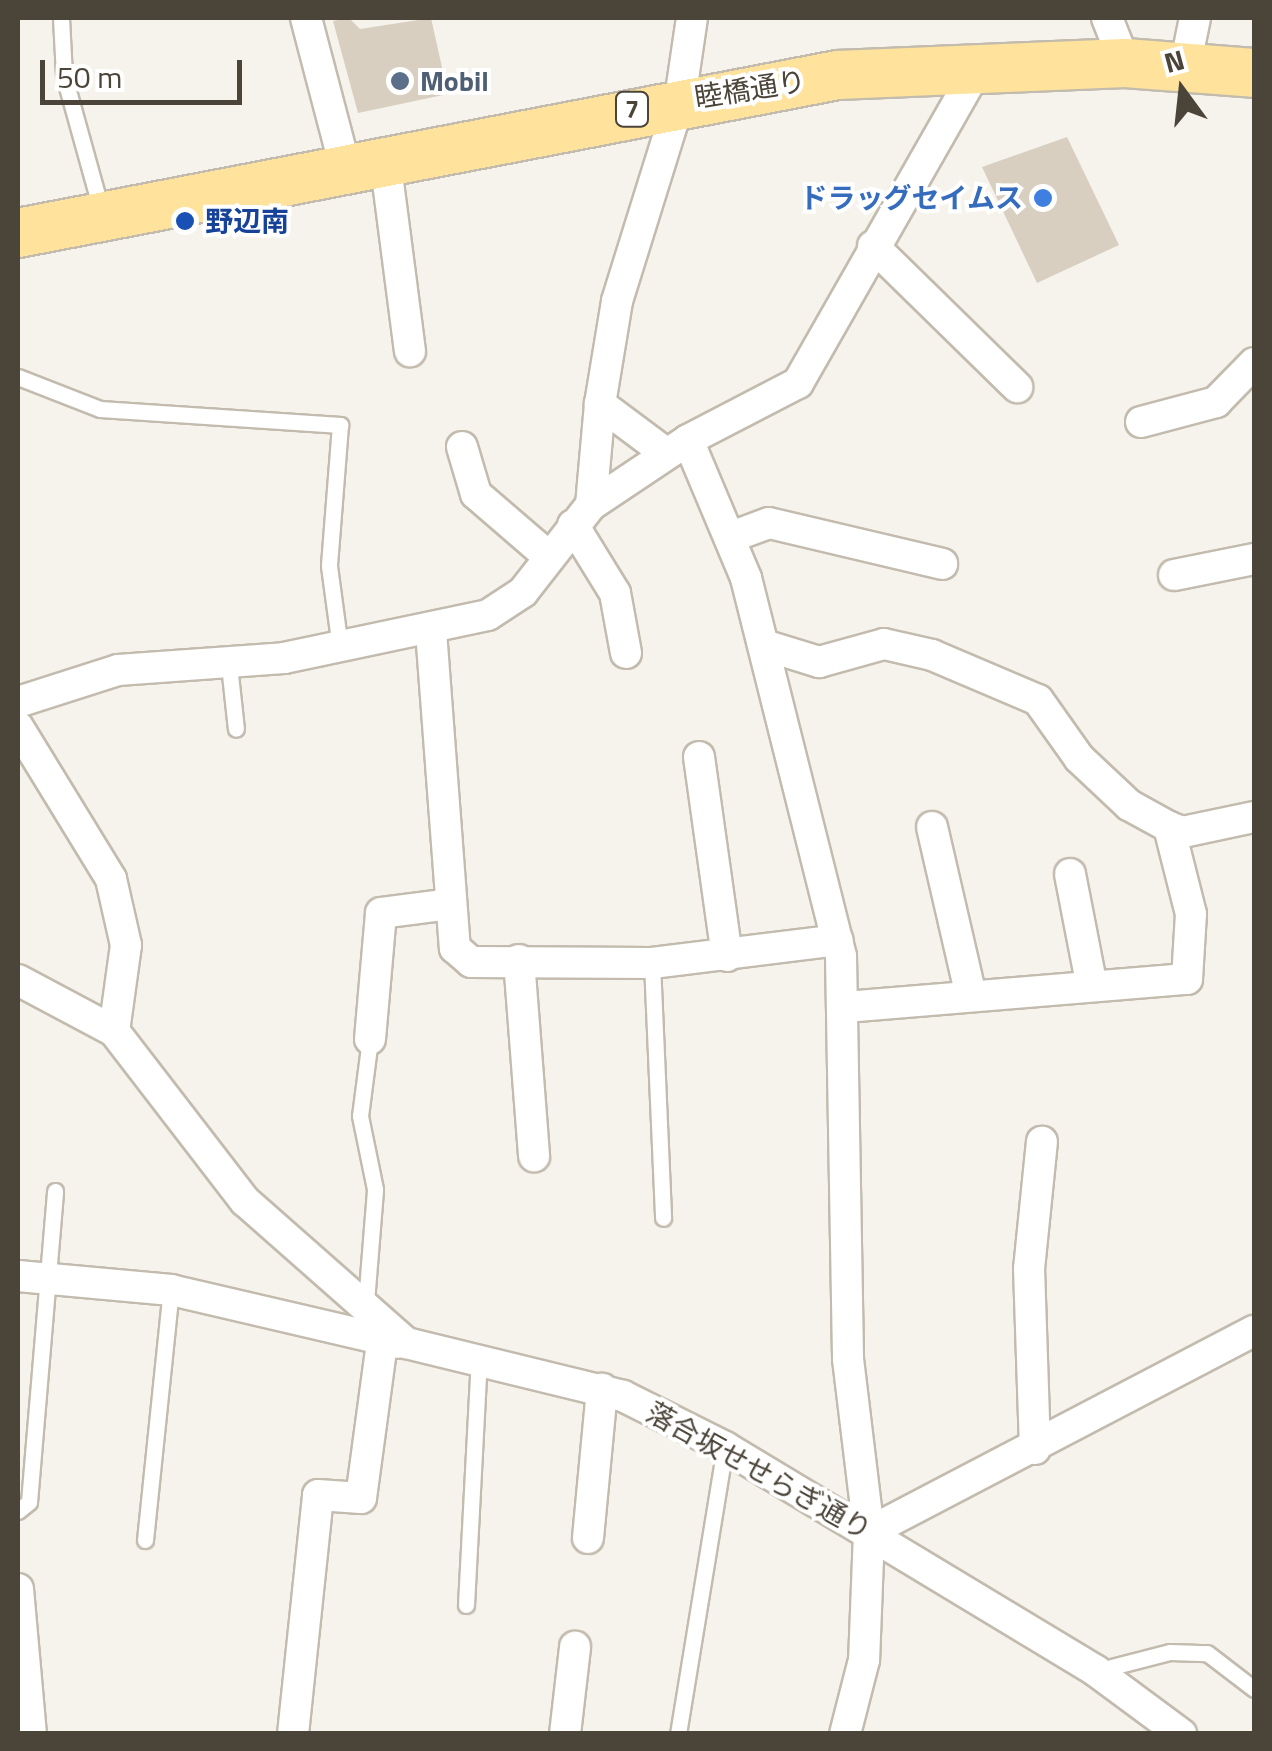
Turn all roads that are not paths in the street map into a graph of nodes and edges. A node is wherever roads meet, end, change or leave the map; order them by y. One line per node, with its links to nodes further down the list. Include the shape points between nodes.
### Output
1 (61, 18): 12 (lane, via 64,76)
2 (306, 18): 11 (street)
3 (692, 18): 10 (street)
4 (1107, 18): 6 (street)
5 (1194, 18): 8 (street)
6 (1125, 63): 7 (main road, 睦橋通り / 7); 8 (main road, 睦橋通り / 7)
7 (980, 64): 10 (main road, 睦橋通り / 7); 14 (street)
8 (1185, 67): 9 (main road, 睦橋通り / 7)
9 (1254, 73)
10 (680, 99): 11 (main road, 睦橋通り / 7); 19 (street, via 617,302)
11 (365, 163): 12 (main road, 睦橋通り / 7); 15 (street)
12 (103, 216): 13 (main road, 睦橋通り / 7)
13 (18, 233)
14 (874, 246): 18 (street); 21 (street, via 798,383)
15 (410, 351)
16 (1254, 363): 20 (street, via 1216,402)
17 (18, 377): 31 (lane, via 100,409 340,425 329,566)
18 (1016, 388)
19 (600, 404): 21 (street); 23 (street)
20 (1142, 422)
21 (676, 446): 23 (street); 24 (street)
22 (462, 447): 25 (street, via 476,494)
23 (582, 515): 25 (street); 32 (street, via 616,593)
24 (731, 537): 27 (street, via 769,523); 30 (street)
25 (549, 557): 29 (street, via 508,605)
26 (1254, 559): 28 (street)
27 (942, 564)
28 (1174, 576)
29 (431, 631): 31 (street); 42 (street)
30 (764, 645): 40 (street, via 819,662 884,644 1017,686 1056,713 1079,758 1129,806); 43 (street)
31 (340, 647): 33 (street)
32 (626, 654)
33 (229, 665): 34 (street, via 118,670); 36 (lane)
34 (18, 702)
35 (18, 727): 51 (street, via 110,878 126,944)
36 (236, 729)
37 (699, 756): 44 (street)
38 (1254, 818): 40 (street)
39 (932, 827): 49 (street)
40 (1169, 827): 48 (street, via 1191,914 1186,979)
41 (1070, 874): 48 (street)
42 (450, 904): 45 (street, via 454,948 470,962); 52 (street, via 381,913)
43 (838, 940): 44 (street); 50 (street)
44 (726, 956): 46 (street)
45 (519, 960): 46 (street); 54 (street)
46 (652, 963): 56 (lane)
47 (18, 980): 51 (street)
48 (1091, 982): 49 (street)
49 (970, 992): 50 (street)
50 (844, 1006): 68 (street, via 848,1359)
51 (114, 1031): 60 (street, via 245,1201)
52 (370, 1039): 60 (lane, via 360,1116 375,1188)
53 (1042, 1142): 66 (street, via 1029,1269)
54 (534, 1156)
55 (56, 1191): 58 (lane, via 44,1258)
56 (663, 1218)
57 (18, 1276): 58 (street, 落合坂せせらぎ通り)
58 (52, 1280): 59 (street, 落合坂せせらぎ通り); 67 (lane, via 29,1502)
59 (171, 1290): 62 (street, 落合坂せせらぎ通り); 70 (lane)
60 (366, 1302): 62 (street)
61 (1254, 1331): 66 (street)
62 (394, 1343): 63 (street, 落合坂せせらぎ通り); 77 (street, via 361,1498 318,1495)
63 (479, 1360): 64 (street, 落合坂せせらぎ通り); 72 (lane)
64 (602, 1389): 65 (street, 落合坂せせらぎ通り); 69 (street)
65 (725, 1446): 68 (street, 落合坂せせらぎ通り); 79 (lane)
66 (1035, 1450): 68 (street)
67 (18, 1511)
68 (870, 1532): 74 (street, 落合坂せせらぎ通り); 80 (street, via 864,1660)
69 (588, 1538)
70 (145, 1540)
71 (18, 1589): 76 (street)
72 (466, 1605)
73 (576, 1647): 78 (street)
74 (1096, 1671): 75 (lane, via 1170,1652 1207,1654); 81 (street, 落合坂せせらぎ通り)
75 (1254, 1689)
76 (31, 1734)
77 (293, 1734)
78 (565, 1734)
79 (678, 1734)
80 (845, 1734)
81 (1182, 1734)

